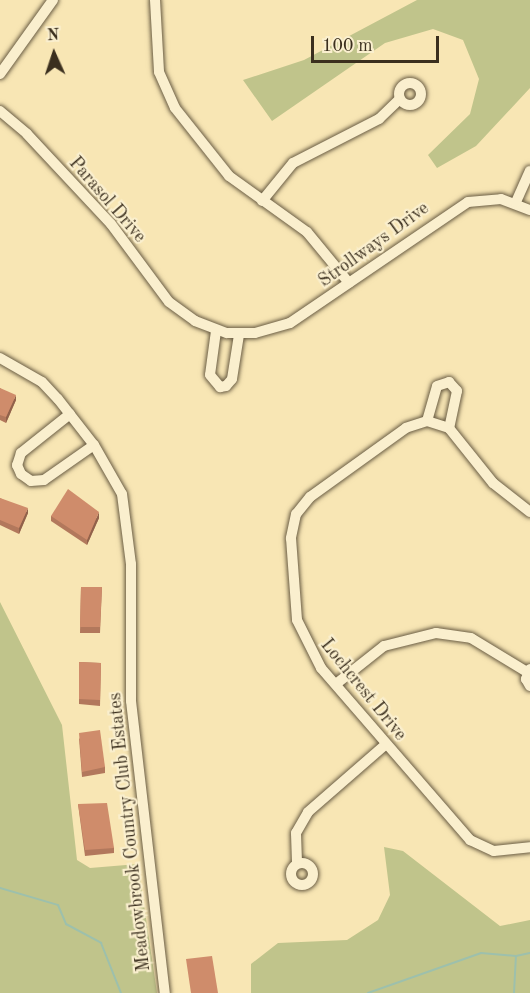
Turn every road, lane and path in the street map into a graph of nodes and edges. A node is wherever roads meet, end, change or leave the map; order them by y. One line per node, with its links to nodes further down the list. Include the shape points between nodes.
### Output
1 (53, 0): 3 (street)
2 (155, 0): 7 (street, via 158,65 169,97 217,163)
3 (0, 74)
4 (400, 99): 7 (street, via 379,119 293,163)
5 (0, 111): 11 (street, Parasol Drive, via 27,134 111,224 169,302)
6 (530, 171): 8 (street)
7 (262, 201): 10 (street, via 307,232)
8 (516, 202): 9 (street, Strollways Drive); 10 (street, Strollways Drive, via 489,198 468,202)
9 (530, 210)
10 (349, 283): 12 (street, Strollways Drive, via 290,323)
11 (216, 331): 12 (street, Parasol Drive); 12 (street, via 210,375 220,387 232,379)
12 (239, 334)
13 (0, 358): 14 (street, Meadowbrook Country Club Estates, via 42,382)
14 (70, 414): 17 (street, Meadowbrook Country Club Estates); 17 (street, via 21,453 21,474 31,481 44,480)
15 (427, 421): 16 (street); 16 (street, via 437,386 449,382 455,385 457,396); 20 (street, Lochcrest Drive, via 396,435 310,497 296,514 291,538 297,620 309,650)
16 (449, 428): 18 (street, via 493,483)
17 (94, 445): 25 (street, Meadowbrook Country Club Estates, via 122,494 129,529 131,700)
18 (530, 512)
19 (528, 671): 20 (street, via 471,638 436,633 384,646); 21 (street)
20 (336, 684): 22 (street, Lochcrest Drive)
21 (530, 686)
22 (385, 745): 23 (street, Lochcrest Drive, via 470,840 494,851); 24 (street, via 308,812 296,833)
23 (530, 847)
24 (297, 862)
25 (165, 993)

